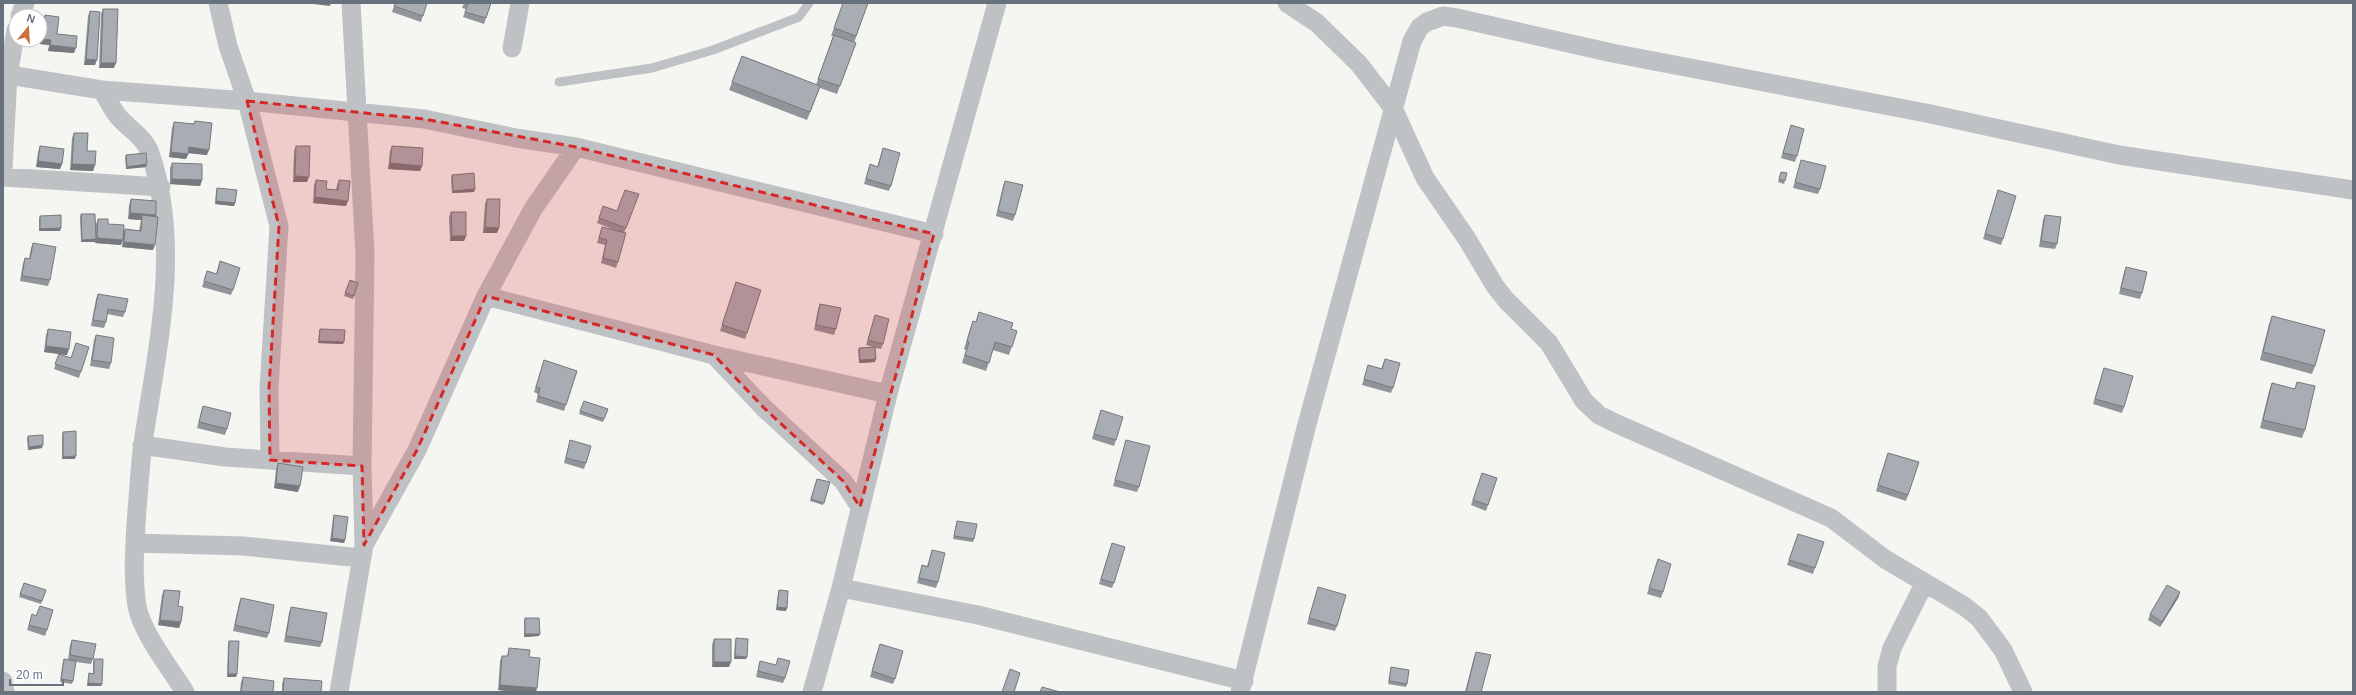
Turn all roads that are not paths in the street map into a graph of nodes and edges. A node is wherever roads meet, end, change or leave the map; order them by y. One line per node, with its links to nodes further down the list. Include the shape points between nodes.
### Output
1 (218, 3): 12 (street, via 228,46)
2 (351, 3): 14 (street)
3 (520, 3): 8 (street)
4 (809, 3): 10 (lane, via 799,17 683,60 652,68)
5 (997, 3): 20 (street)
6 (1287, 3): 13 (street, via 1317,23 1337,42 1359,64)
7 (12, 48): 9 (street)
8 (512, 48)
9 (5, 74): 11 (street); 16 (street)
10 (559, 82)
11 (102, 90): 12 (street); 18 (street, via 116,114 148,148)
12 (247, 101): 14 (street); 25 (street, via 279,226 269,388)
13 (1392, 108): 19 (street, via 1412,41 1420,27 1443,16 1612,53 1934,115 2120,155); 30 (street, via 1425,178 1506,300 1549,344 1584,401 1599,415 1820,512); 33 (street, via 1306,428)
14 (359, 111): 15 (street, via 424,119 516,138); 26 (street, via 365,254)
15 (576, 147): 20 (street); 21 (street, via 533,209)
16 (3, 170)
17 (3, 176): 18 (street)
18 (161, 187): 24 (street, via 166,265 157,361)
19 (2353, 190)
20 (934, 234): 23 (street)
21 (486, 296): 22 (street); 29 (street, via 417,450)
22 (714, 355): 23 (street); 27 (street, via 764,408 843,481)
23 (888, 394): 27 (street)
24 (142, 445): 25 (street, via 225,457); 28 (street)
25 (270, 460): 26 (street)
26 (362, 466): 29 (street)
27 (860, 508): 31 (street)
28 (135, 543): 29 (street); 35 (street, via 137,607 147,631)
29 (363, 552): 36 (street)
30 (1924, 584): 38 (street, via 1892,648 1887,666); 39 (street, via 1964,606 1979,618 2003,650)
31 (841, 588): 33 (street, via 978,615); 37 (street)
32 (3, 681): 34 (street)
33 (1242, 686)
34 (5, 692)
35 (185, 692)
36 (339, 692)
37 (812, 692)
38 (1887, 692)
39 (2023, 692)

